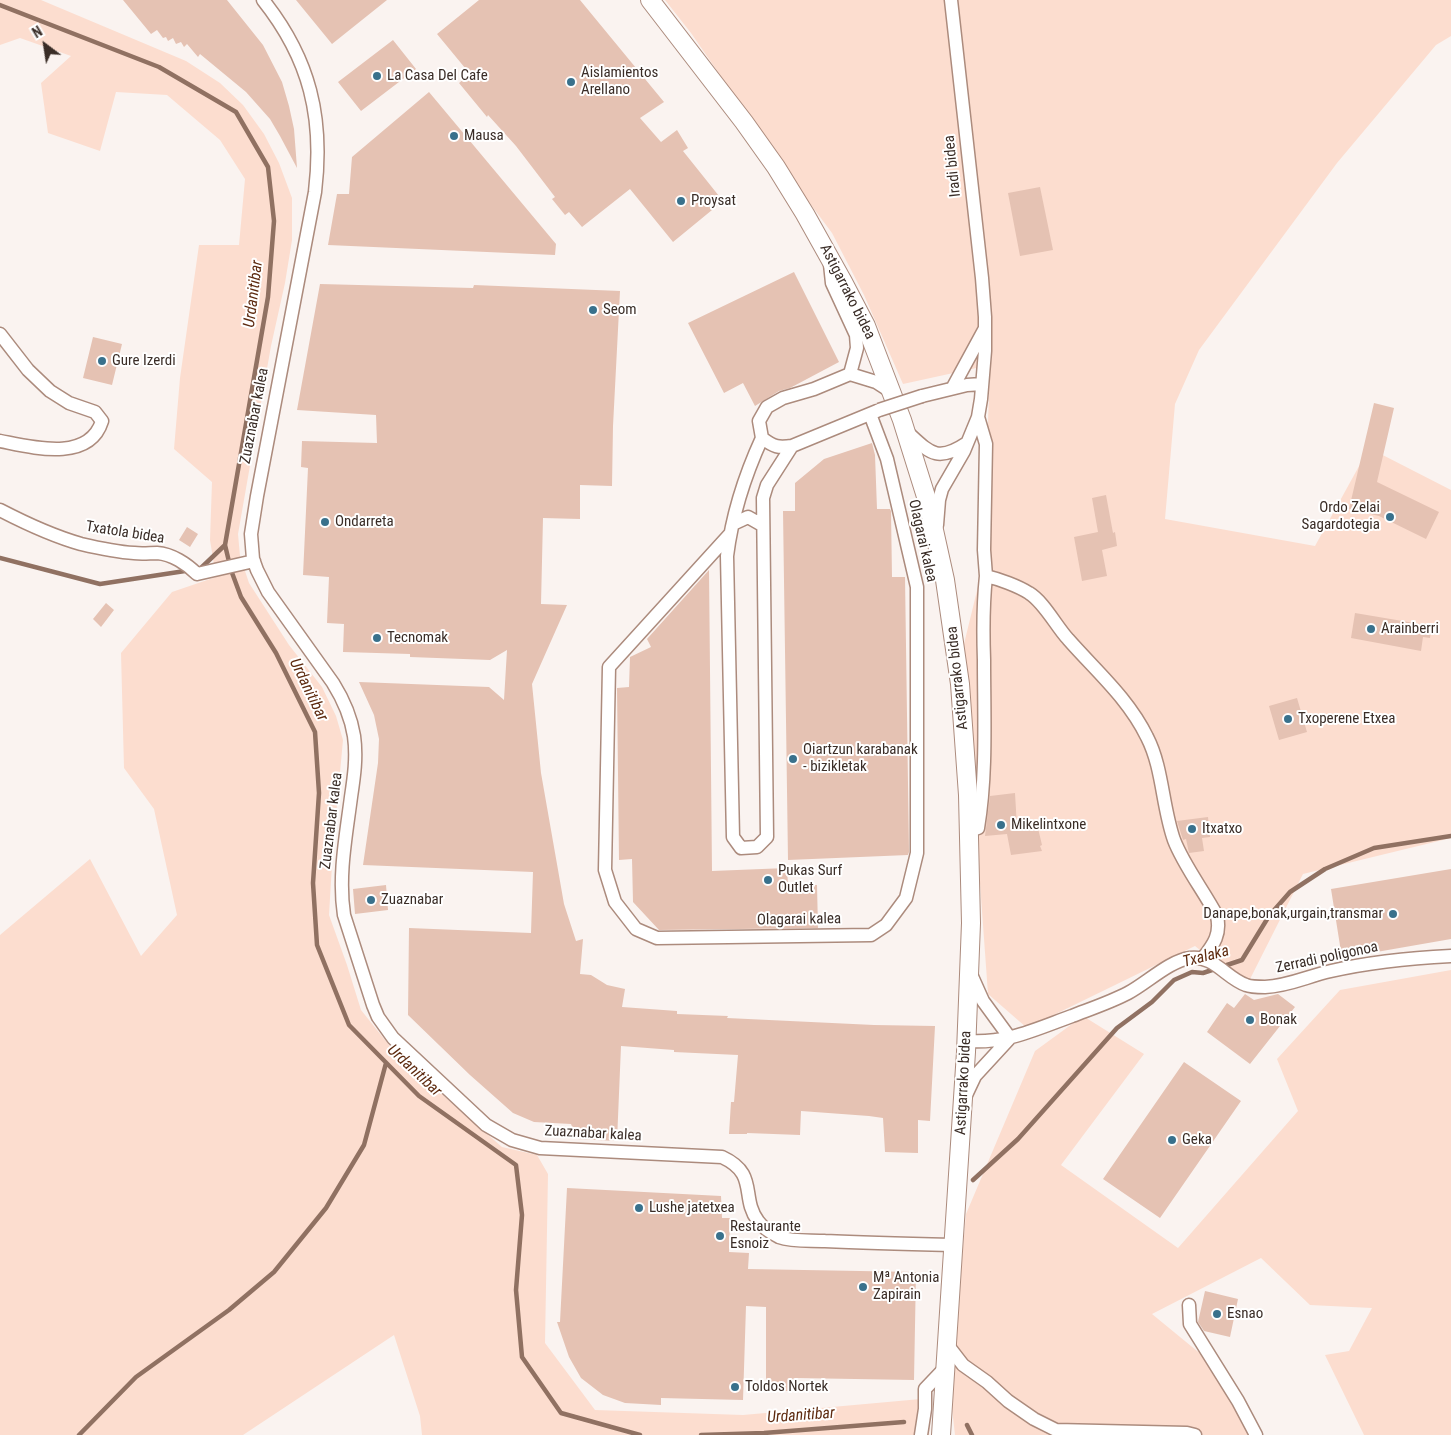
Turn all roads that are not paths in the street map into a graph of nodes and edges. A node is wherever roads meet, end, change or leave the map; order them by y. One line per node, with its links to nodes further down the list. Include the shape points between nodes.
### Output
1 (262, 0): 22 (street, Zuaznabar kalea, via 285,31 302,66 314,103 318,156 315,192 252,522)
2 (650, 0): 4 (main road, Astigarrako bidea, via 755,137)
3 (951, 0): 5 (street, Iradi bidea)
4 (828, 254): 7 (street, via 832,283 856,335 857,348); 10 (main road, Astigarrako bidea, via 866,326)
5 (985, 328): 8 (street, Iradi bidea); 9 (street)
6 (0, 334): 15 (street, via 28,370 50,391 69,403 95,412 102,421 100,429 89,440 74,447 50,450)
7 (850, 374): 10 (street, via 876,382); 14 (street, via 767,407 759,421)
8 (982, 384): 9 (street); 12 (street, Iradi bidea)
9 (953, 387): 11 (street, bridge)
10 (893, 392): 13 (main road, Astigarrako bidea)
11 (874, 412): 17 (street); 20 (street, Olagarai kalea, via 917,587 917,853 906,898 886,925 871,935 657,938 636,928 615,902 605,870 609,667)
12 (978, 417): 16 (street); 23 (street, via 986,444)
13 (906, 431): 16 (street, via 926,450 938,455 956,451); 21 (main road, Astigarrako bidea)
14 (762, 438): 17 (street, via 778,447); 20 (street, Olagarai kalea, via 752,458)
15 (0, 441)
16 (968, 443): 21 (street, via 942,488)
17 (792, 446): 19 (street, Olagarai kalea, via 767,484)
18 (0, 510): 22 (street, Txatola bidea, via 80,543 133,553 159,553 188,565 198,574)
19 (762, 525): 20 (street, via 748,517); 20 (street, Olagarai kalea, via 767,837 757,847 741,848 733,837 727,556)
20 (731, 529)
21 (936, 538): 24 (main road, Astigarrako bidea, via 960,684)
22 (248, 562): 31 (street, Zuaznabar kalea, via 333,683 350,721 355,765 341,873 341,900 374,1005 393,1038 486,1125 512,1140 540,1148 722,1157 736,1166 746,1180 756,1218 780,1237 873,1244)
23 (986, 576): 24 (street, via 983,602 982,803 978,828); 26 (street, via 1030,593 1100,671 1141,724 1149,739 1175,842 1220,926)
24 (969, 831): 27 (main road, Astigarrako bidea)
25 (1451, 956): 26 (street, Zerradi poligonoa, via 1411,958 1331,971 1285,985 1247,986)
26 (1209, 961): 28 (street, via 1190,958 1170,965 1126,994)
27 (970, 972): 28 (street, via 983,1001); 29 (main road, Astigarrako bidea)
28 (1010, 1038): 29 (street); 30 (street, via 975,1076)
29 (966, 1041): 30 (main road, Astigarrako bidea)
30 (963, 1102): 31 (main road, Astigarrako bidea)
31 (952, 1245): 33 (main road, Astigarrako bidea)
32 (1189, 1305): 38 (street, via 1190,1324)
33 (946, 1343): 34 (main road, Astigarrako bidea); 37 (street, via 963,1365 1008,1401 1056,1430)
34 (944, 1368): 35 (street, via 925,1389); 36 (main road, Astigarrako bidea)
35 (921, 1435)
36 (941, 1435)
37 (1195, 1435)
38 (1256, 1435)

